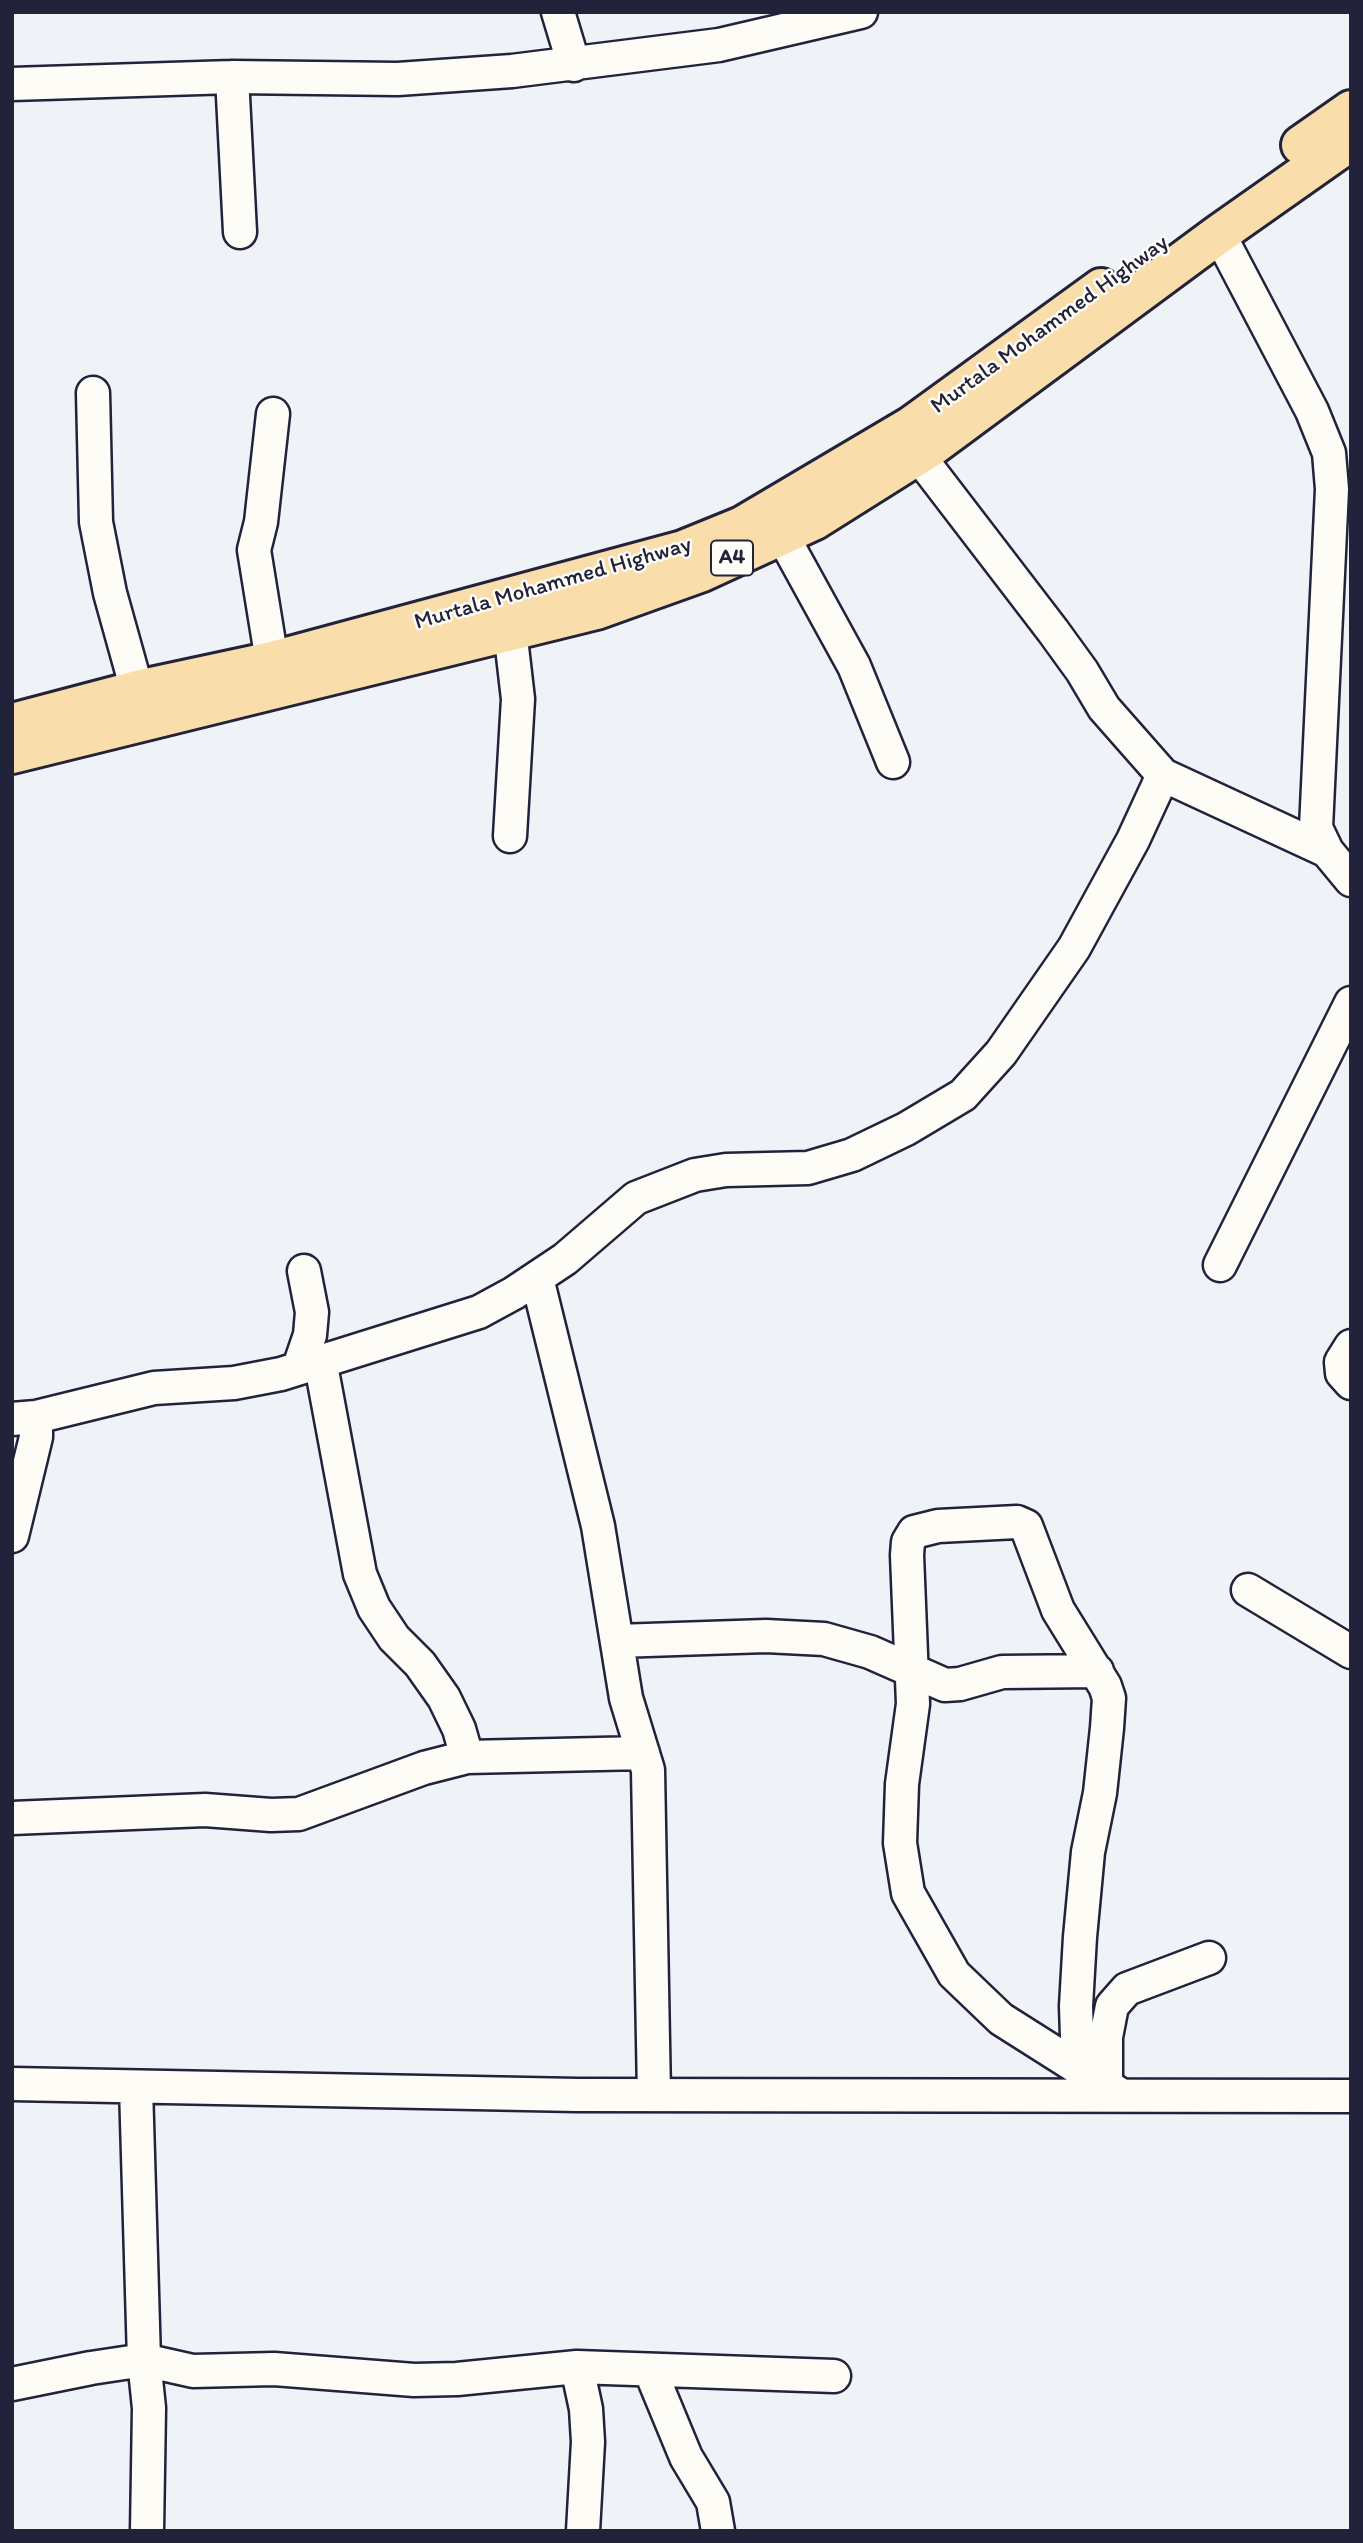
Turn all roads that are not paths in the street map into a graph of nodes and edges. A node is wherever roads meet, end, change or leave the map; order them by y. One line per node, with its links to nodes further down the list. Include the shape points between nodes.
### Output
1 (558, 12): 3 (street)
2 (860, 12): 3 (street, via 719,45)
3 (574, 65): 4 (street, via 398,79)
4 (232, 77): 5 (street); 8 (street)
5 (12, 84)
6 (1351, 110): 16 (highway, Murtala Mohammed Highway / A4, via 911,426 742,526 683,550)
7 (1351, 141): 9 (highway, A4)
8 (240, 232)
9 (1219, 234): 12 (highway, A4); 13 (street, via 1312,411 1329,453)
10 (93, 393): 17 (street, via 96,522)
11 (273, 414): 16 (street, via 254,550)
12 (918, 455): 14 (highway, A4, via 815,520); 21 (street, via 1060,640 1104,708)
13 (1341, 459): 23 (street, via 1332,489 1315,802 1316,828)
14 (782, 535): 15 (highway, A4, via 702,572 596,610); 20 (street, via 854,666)
15 (510, 630): 19 (highway, A4); 22 (street, via 518,699)
16 (272, 661): 17 (highway, Murtala Mohammed Highway / A4)
17 (137, 691): 18 (highway, Murtala Mohammed Highway / A4)
18 (12, 723)
19 (12, 754)
20 (893, 762)
21 (1163, 775): 23 (street); 28 (street, via 1074,948 1001,1053 962,1095 852,1155 808,1168 695,1175 636,1198)
22 (510, 836)
23 (1327, 851): 24 (street)
24 (1351, 880)
25 (1351, 1003): 26 (street)
26 (1220, 1265)
27 (304, 1271): 30 (street, via 312,1312)
28 (537, 1278): 30 (street, via 479,1312); 35 (street, via 598,1526)
29 (1351, 1346): 31 (street, via 1341,1362 1342,1373)
30 (309, 1363): 32 (street, via 234,1383 154,1388); 40 (street, via 360,1574 387,1628 444,1698)
31 (1351, 1383)
32 (24, 1418): 33 (street, via 36,1437)
33 (12, 1536)
34 (1248, 1590): 36 (street)
35 (617, 1641): 37 (street, via 766,1636 824,1639); 39 (street, via 626,1698)
36 (1351, 1652)
37 (914, 1669): 38 (street, via 945,1685 1002,1672); 38 (street, via 907,1555 914,1532 1017,1522 1031,1535 1058,1610); 43 (street, via 900,1843 908,1893 954,1974 1001,2019)
38 (1097, 1671): 43 (street, via 1108,1708 1080,1937)
39 (643, 1753): 40 (street); 47 (street, via 651,1787)
40 (467, 1757): 41 (street, via 299,1814 205,1810)
41 (12, 1818)
42 (1209, 1958): 46 (street, via 1127,1989 1112,2006 1106,2037)
43 (1078, 2068): 46 (street)
44 (12, 2084): 45 (street)
45 (136, 2087): 47 (street); 49 (street)
46 (1114, 2090): 47 (street); 48 (street)
47 (654, 2095)
48 (1351, 2096)
49 (144, 2360): 50 (street, via 193,2371 274,2369 414,2380); 53 (street); 54 (street, via 149,2408)
50 (577, 2367): 51 (street); 55 (street, via 588,2442)
51 (650, 2370): 52 (street); 56 (street, via 686,2457 713,2502)
52 (834, 2376)
53 (12, 2385)
54 (146, 2531)
55 (583, 2531)
56 (718, 2531)

